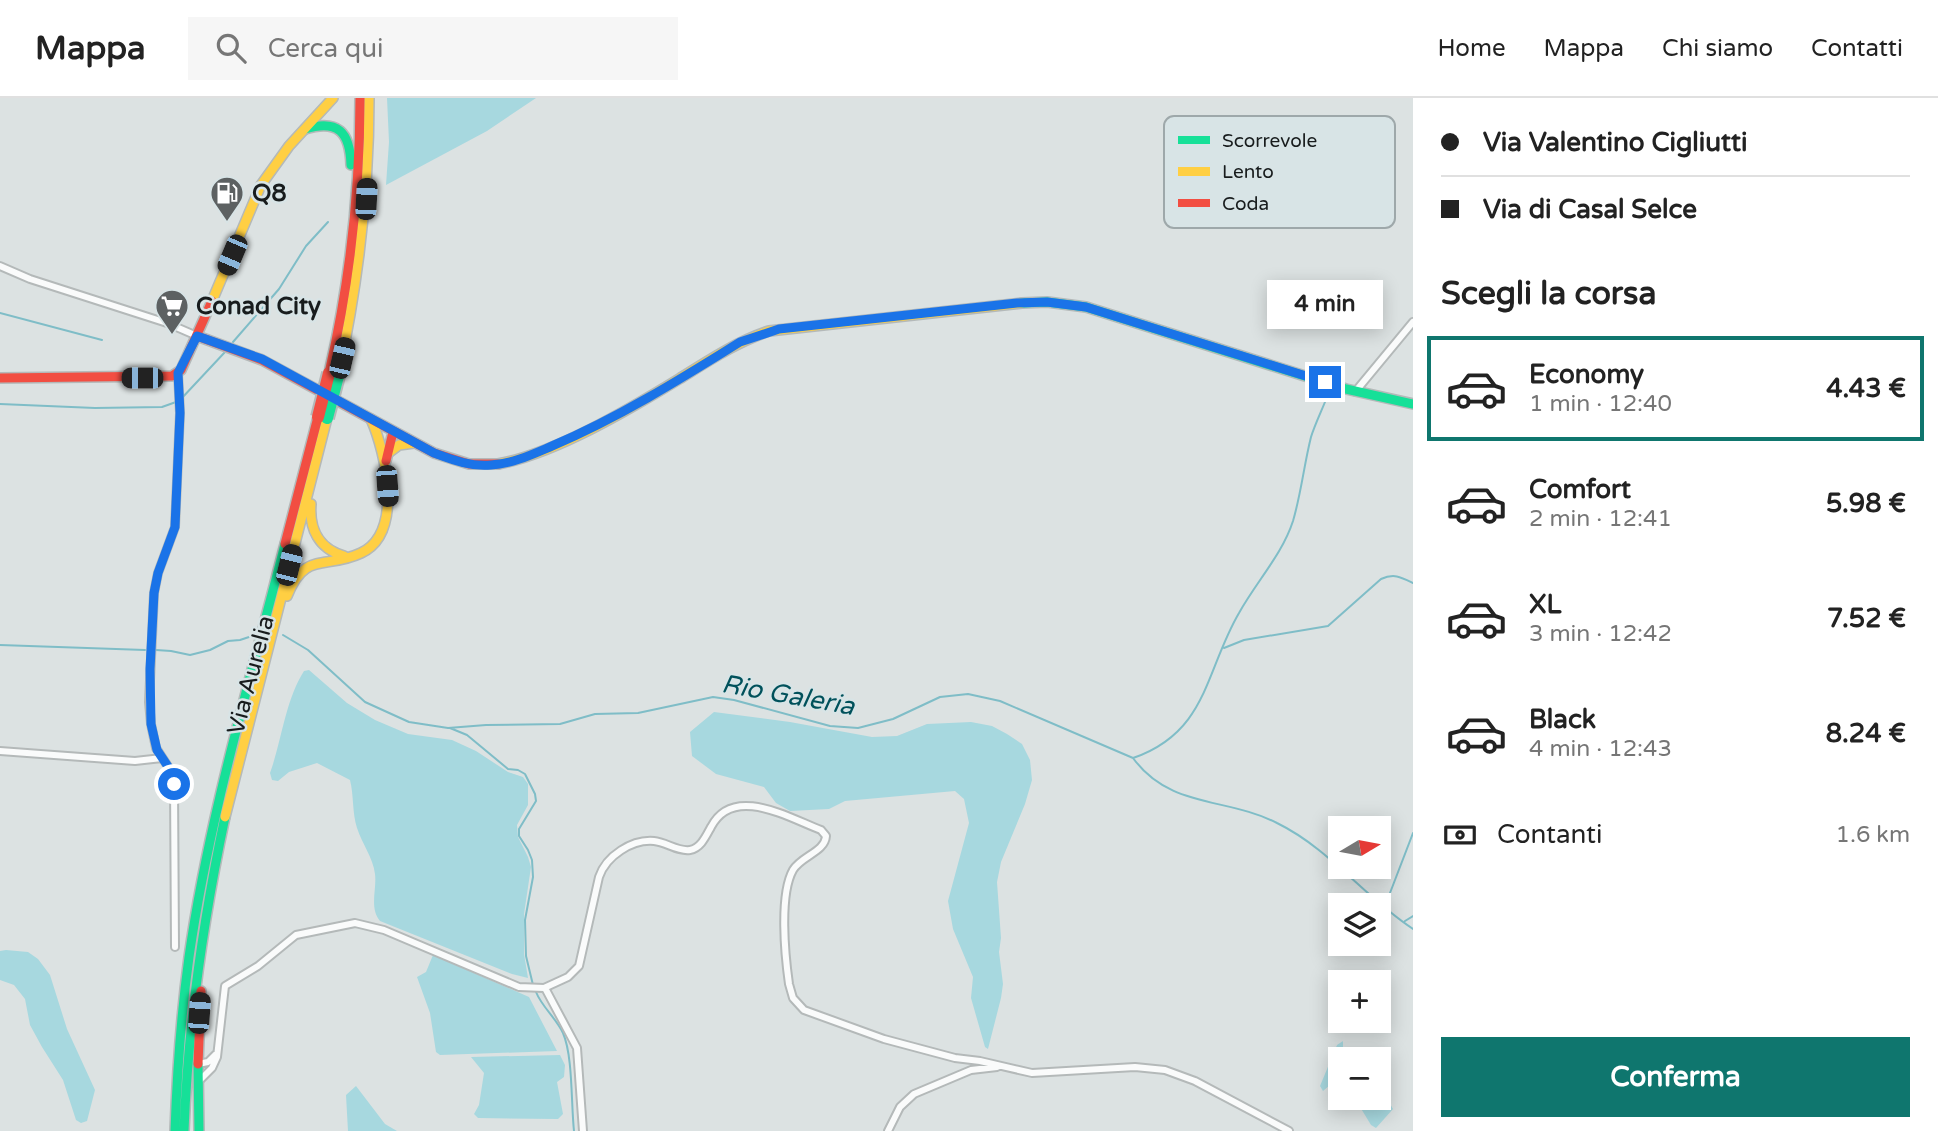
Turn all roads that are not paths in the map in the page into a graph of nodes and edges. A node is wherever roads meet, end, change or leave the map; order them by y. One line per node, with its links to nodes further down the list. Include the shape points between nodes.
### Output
1 (333, 98): 4 (main road)
2 (360, 98): 5 (main road, Via Aurelia)
3 (369, 98): 10 (main road, Via Aurelia, via 362,246 354,303)
4 (301, 131): 5 (main road, via 329,124 348,139); 8 (main road, via 253,199)
5 (353, 242): 10 (main road, Via Aurelia)
6 (0, 266): 8 (street)
7 (1413, 322): 12 (street)
8 (197, 336): 9 (main road); 15 (main road, via 262,359)
9 (178, 373): 11 (main road, via 162,378); 23 (street, via 175,527 158,573 150,669 151,724)
10 (333, 375): 14 (main road, Via Aurelia, bridge)
11 (0, 378)
12 (1355, 392): 13 (main road); 17 (main road, via 1086,307 1036,302 758,335 606,423 501,464 454,461)
13 (1413, 404)
14 (322, 418): 19 (main road, via 325,444 310,517 325,547 334,554); 20 (main road, Via Aurelia); 21 (main road, Via Aurelia, via 268,612)
15 (371, 419): 16 (main road); 18 (main road)
16 (393, 432): 17 (main road); 18 (main road, via 386,437)
17 (414, 443): 18 (main road, via 399,445)
18 (385, 456): 19 (main road, via 385,529 371,548)
19 (351, 556): 20 (main road, via 302,570)
20 (273, 628): 21 (main road, Via Aurelia)
21 (257, 670): 24 (main road, Via Aurelia); 31 (main road, Via Aurelia, via 212,827 195,919 177,1046)
22 (0, 751): 23 (street, via 135,761)
23 (162, 758): 25 (street, via 174,784)
24 (208, 897): 28 (main road); 32 (main road, Via Aurelia, via 188,1032)
25 (175, 947)
26 (543, 988): 27 (street, via 519,986 373,926 355,923 301,933 225,986); 29 (street, via 572,975 579,966 599,877 610,858 647,841 694,849 720,814 741,806 756,807 826,835 823,845 795,868 787,888 788,978 798,1005 816,1016 884,1039); 34 (street, via 577,1046)
27 (218, 1052): 28 (street); 30 (street, via 215,1064)
28 (198, 1064): 30 (main road)
29 (999, 1065): 35 (street, via 971,1070 914,1094); 36 (street, via 1039,1073 1135,1067 1165,1070)
30 (198, 1082): 33 (main road)
31 (175, 1131)
32 (184, 1131)
33 (199, 1131)
34 (583, 1131)
35 (888, 1131)
36 (1289, 1131)

